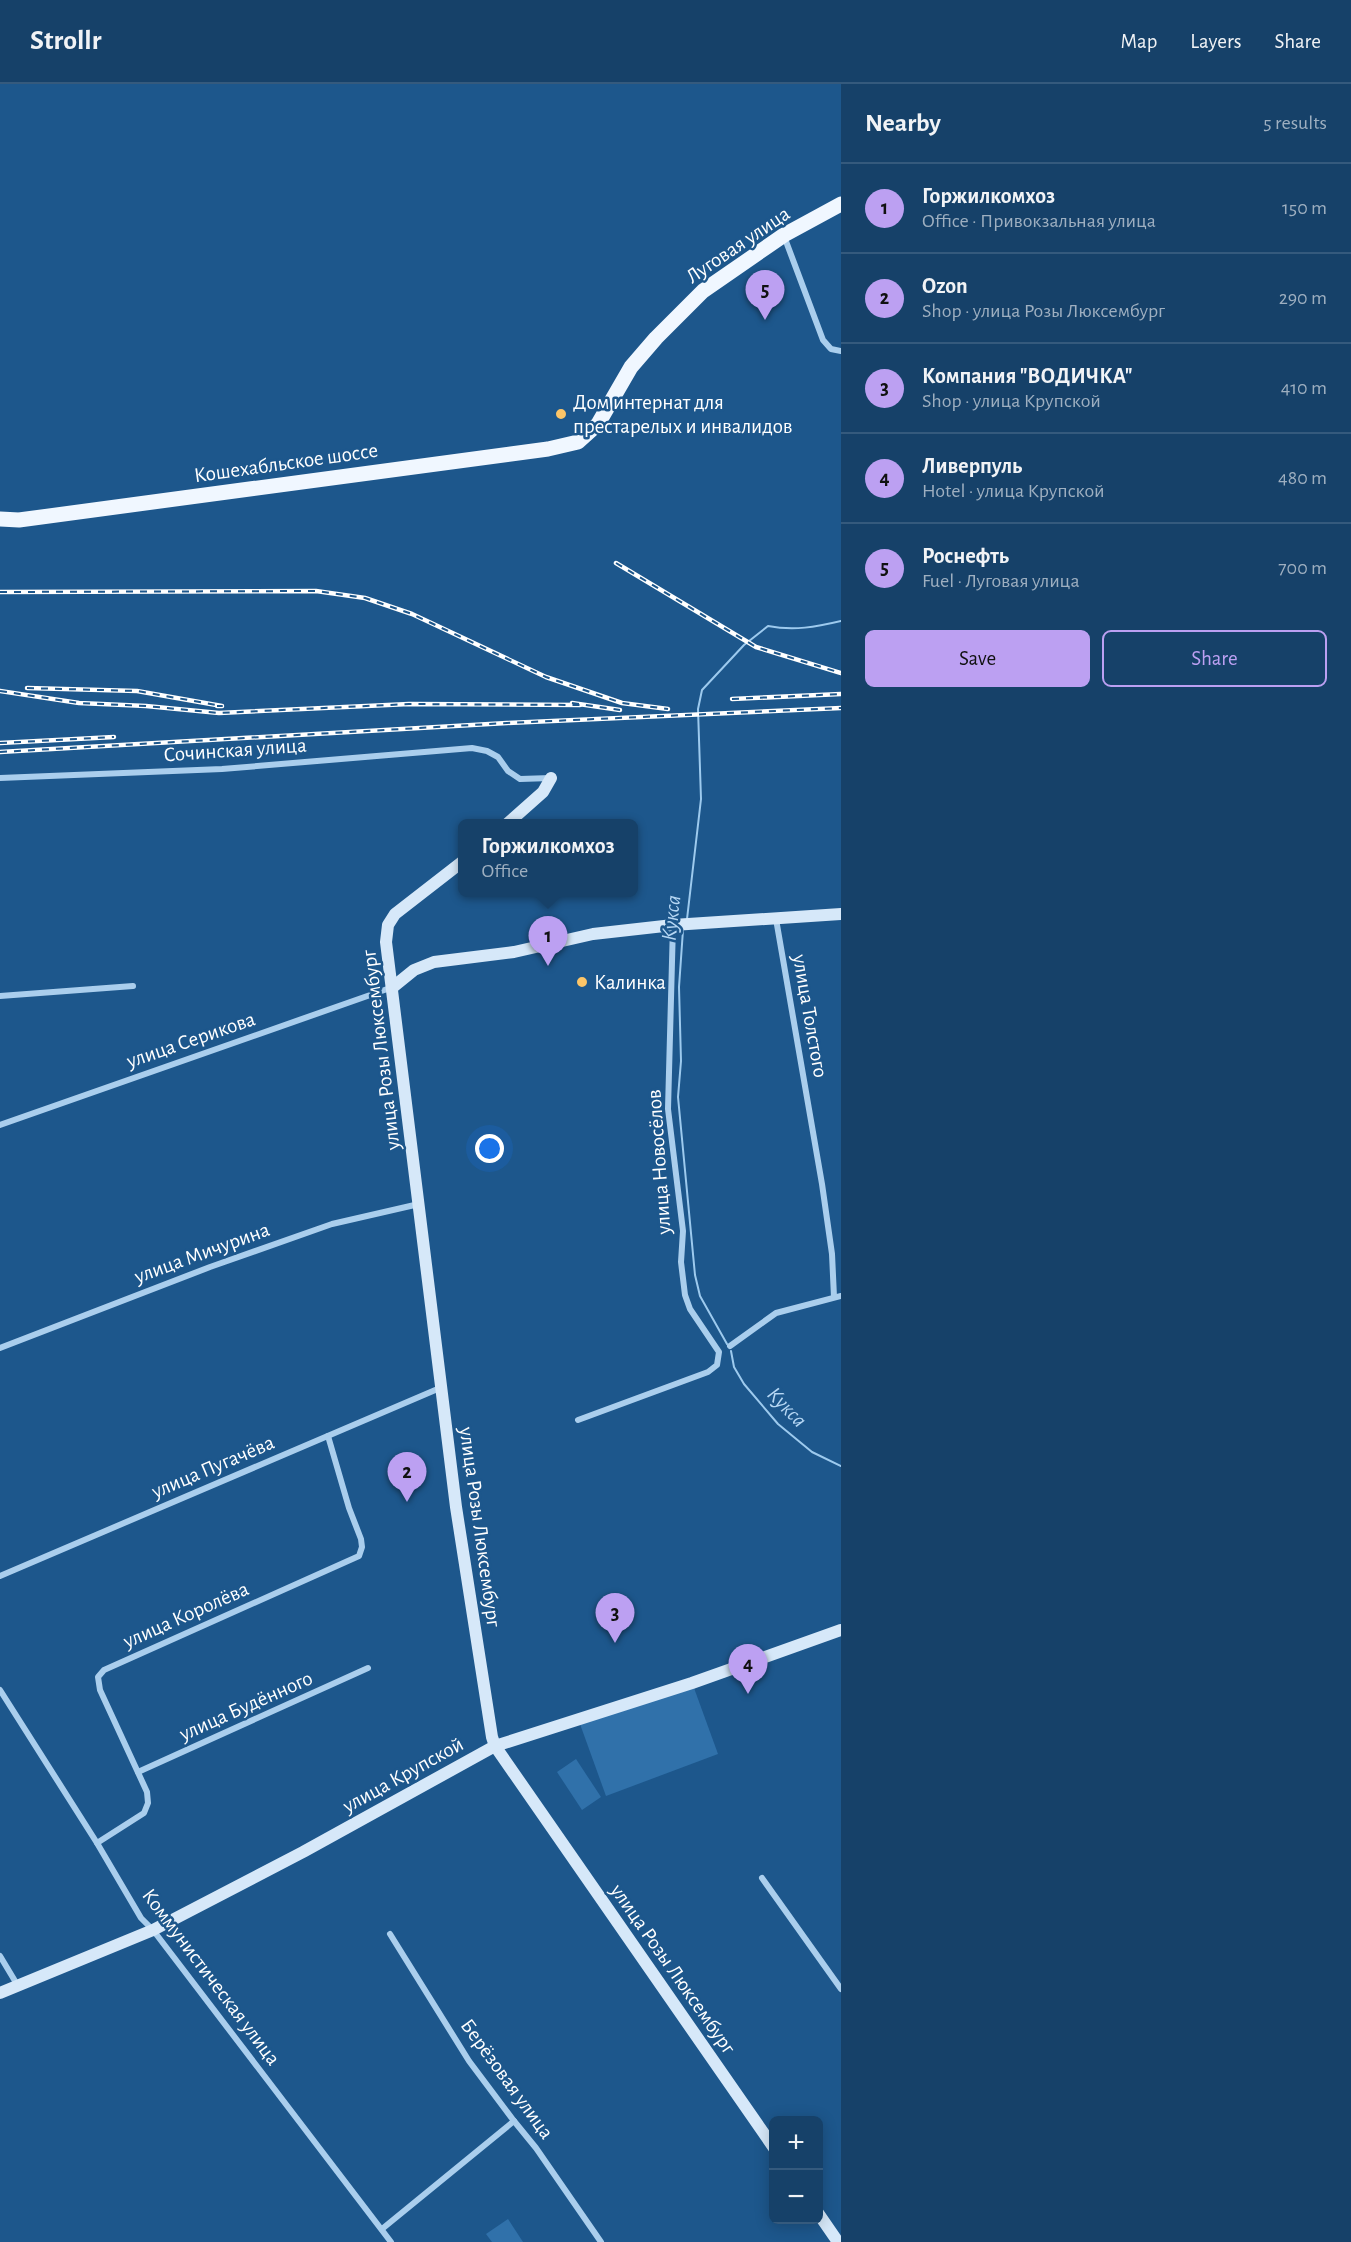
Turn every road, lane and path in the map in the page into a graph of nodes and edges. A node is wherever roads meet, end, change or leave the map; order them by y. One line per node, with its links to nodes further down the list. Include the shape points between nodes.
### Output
1 (841, 204): 2 (main road, Луговая улица)
2 (784, 235): 3 (street, via 823,340 831,349); 4 (main road, Луговая улица, via 703,291 656,338 631,367 598,424)
3 (841, 351)
4 (578, 442): 5 (main road, Кошехабльское шоссе, via 441,464 19,520)
5 (0, 519)
6 (0, 778): 7 (street, Сочинская улица, via 222,769 472,748 498,757 520,779)
7 (551, 778): 8 (street, via 543,792)
8 (513, 819)
9 (458, 865): 14 (street, улица Розы Люксембург, via 396,914 388,925 386,942)
10 (841, 914): 11 (street)
11 (776, 919): 12 (street); 18 (street, улица Толстого)
12 (681, 924): 14 (street, via 593,934 514,952 434,962 414,970); 22 (street, улица Новосёлов, via 668,1109 683,1231 685,1295 718,1352 717,1365 708,1372)
13 (133, 986): 15 (street)
14 (393, 987): 16 (street, улица Серикова); 17 (street, улица Розы Люксембург)
15 (0, 996)
16 (0, 1125)
17 (419, 1204): 20 (street, улица Мичурина, via 332,1224); 21 (street, улица Розы Люксембург)
18 (838, 1296): 19 (street, via 776,1313)
19 (730, 1346)
20 (0, 1348)
21 (440, 1388): 23 (street, улица Пугачёва); 28 (street, улица Розы Люксембург)
22 (578, 1420)
23 (328, 1436): 24 (street, улица Пугачёва); 29 (street, улица Королёва, via 361,1539 359,1557 104,1670 98,1677 100,1690)
24 (0, 1576)
25 (841, 1630): 28 (street, улица Крупской)
26 (368, 1668): 29 (street, улица Будённого)
27 (0, 1690): 30 (street, Коммунистическая улица)
28 (495, 1746): 32 (street, улица Крупской); 39 (street, улица Розы Люксембург)
29 (138, 1772): 30 (street, улица Королёва, via 147,1792 144,1813)
30 (98, 1843): 32 (street, Коммунистическая улица, via 141,1918)
31 (762, 1878): 36 (street)
32 (153, 1930): 35 (street, улица Крупской); 41 (street, Коммунистическая улица)
33 (390, 1934): 38 (street, Берёзовая улица, via 469,2061)
34 (0, 1956): 35 (street)
35 (18, 1986): 37 (street, улица Крупской)
36 (841, 1989)
37 (0, 1993)
38 (514, 2121): 41 (street); 43 (street, Берёзовая улица)
39 (769, 2141)
40 (823, 2219): 44 (street)
41 (382, 2229): 42 (street, Коммунистическая улица)
42 (391, 2242)
43 (601, 2242)
44 (838, 2242)

